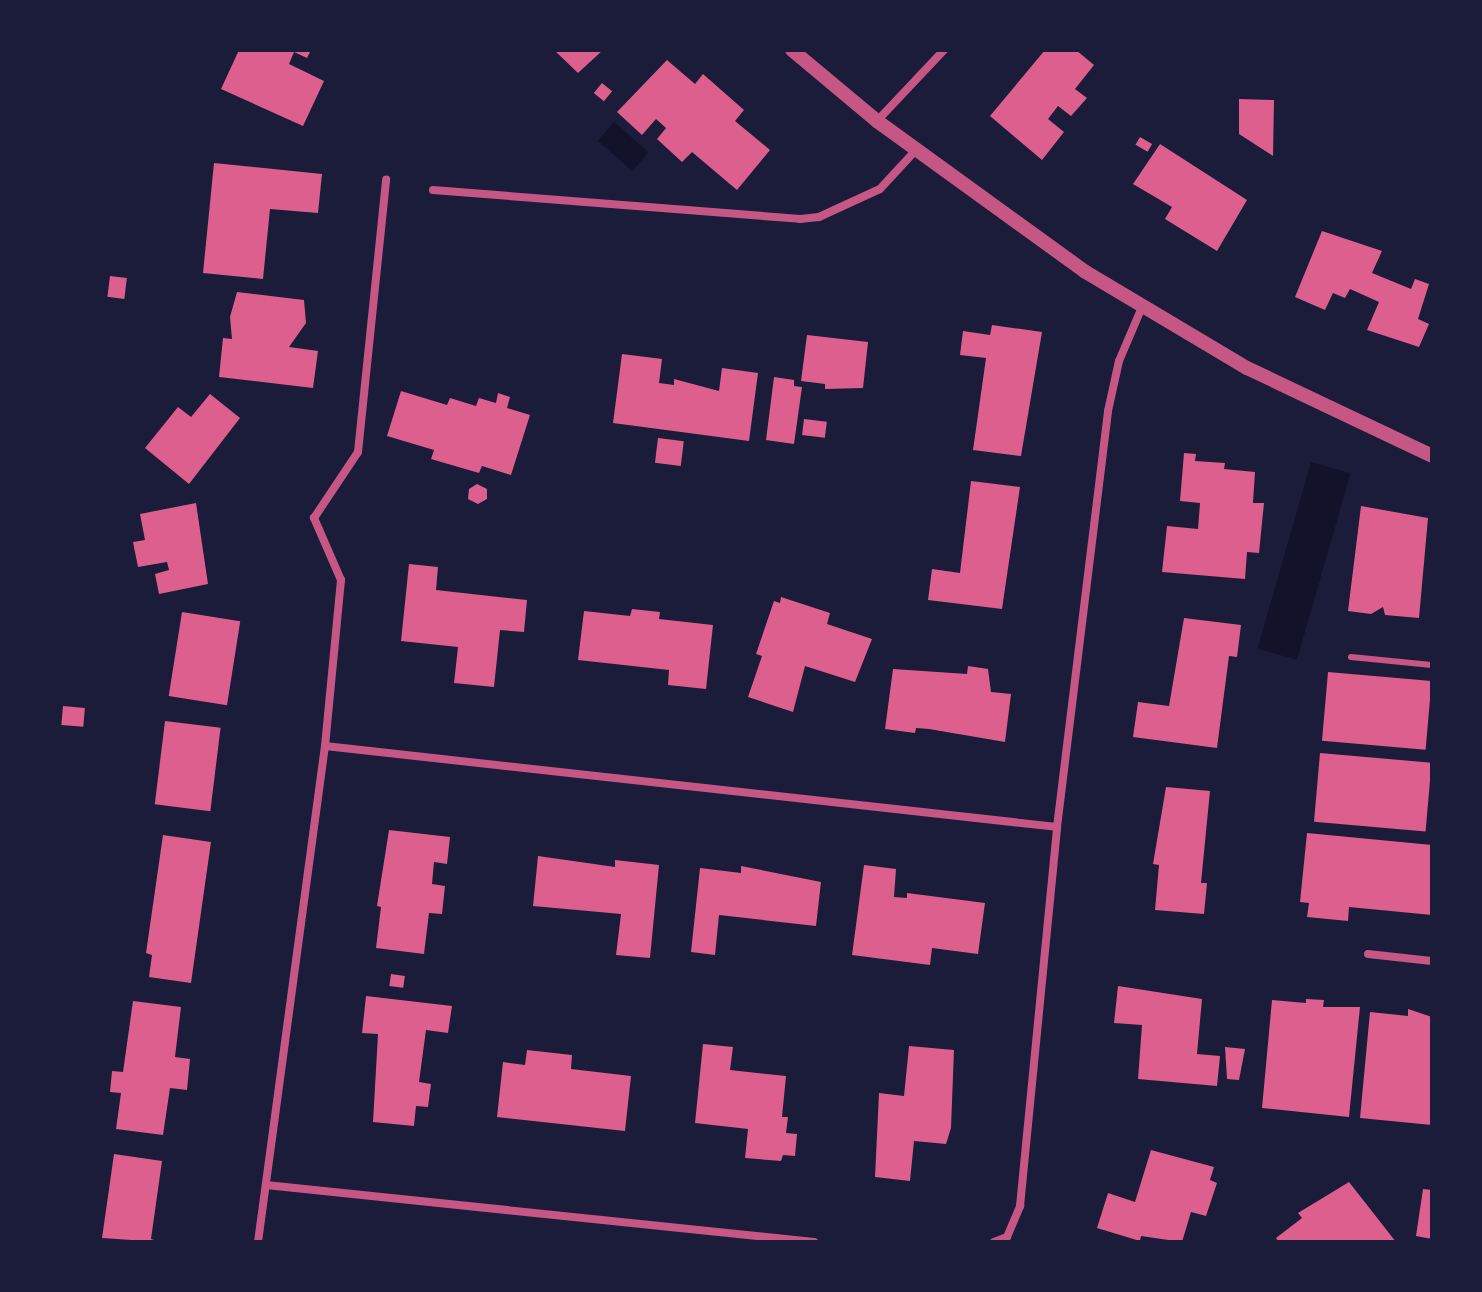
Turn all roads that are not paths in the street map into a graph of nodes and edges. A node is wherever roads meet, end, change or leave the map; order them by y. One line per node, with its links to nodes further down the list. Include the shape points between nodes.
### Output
1 (792, 50): 3 (street)
2 (944, 50): 3 (street)
3 (877, 121): 4 (street)
4 (916, 150): 6 (street, via 880,189 819,217 800,219); 7 (street)
5 (386, 179): 11 (street, via 358,452 314,518 341,580)
6 (433, 190)
7 (1142, 307): 8 (street, via 1247,368); 12 (street, via 1119,361 1108,411)
8 (1432, 456)
9 (1351, 657): 10 (lane)
10 (1432, 665)
11 (325, 746): 12 (street); 15 (street)
12 (1057, 827): 18 (street, via 1020,1206 1007,1237)
13 (1368, 954): 14 (street)
14 (1432, 961)
15 (266, 1185): 16 (street); 17 (street)
16 (258, 1242)
17 (814, 1242)
18 (994, 1242)

